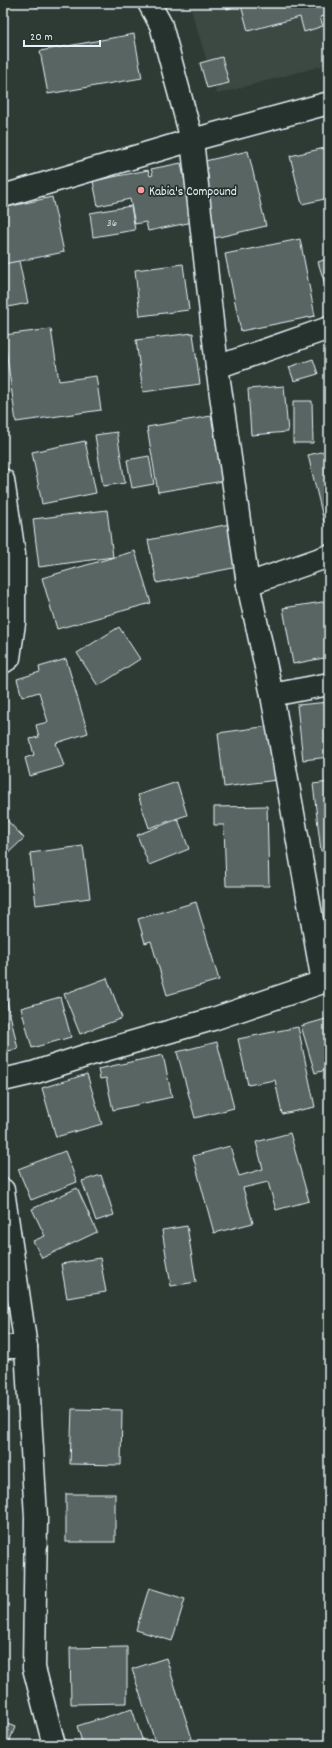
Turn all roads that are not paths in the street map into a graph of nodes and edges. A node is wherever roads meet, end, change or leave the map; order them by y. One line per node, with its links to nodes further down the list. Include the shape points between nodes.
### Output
1 (149, 3): 3 (street, via 161,25)
2 (329, 103): 3 (street)
3 (192, 140): 4 (street); 6 (street)
4 (3, 196)
5 (329, 328): 6 (street)
6 (217, 367): 9 (street)
7 (3, 480): 10 (street, via 14,554 14,623 9,658)
8 (329, 556): 9 (street)
9 (248, 584): 12 (street)
10 (3, 662)
11 (329, 684): 12 (street)
12 (272, 695): 13 (street)
13 (326, 981): 14 (street, via 213,1019 88,1054 33,1074)
14 (3, 1080)
15 (3, 1190): 17 (street)
16 (3, 1346): 17 (street)
17 (26, 1347): 18 (street, via 36,1517 34,1668)
18 (54, 1745)

